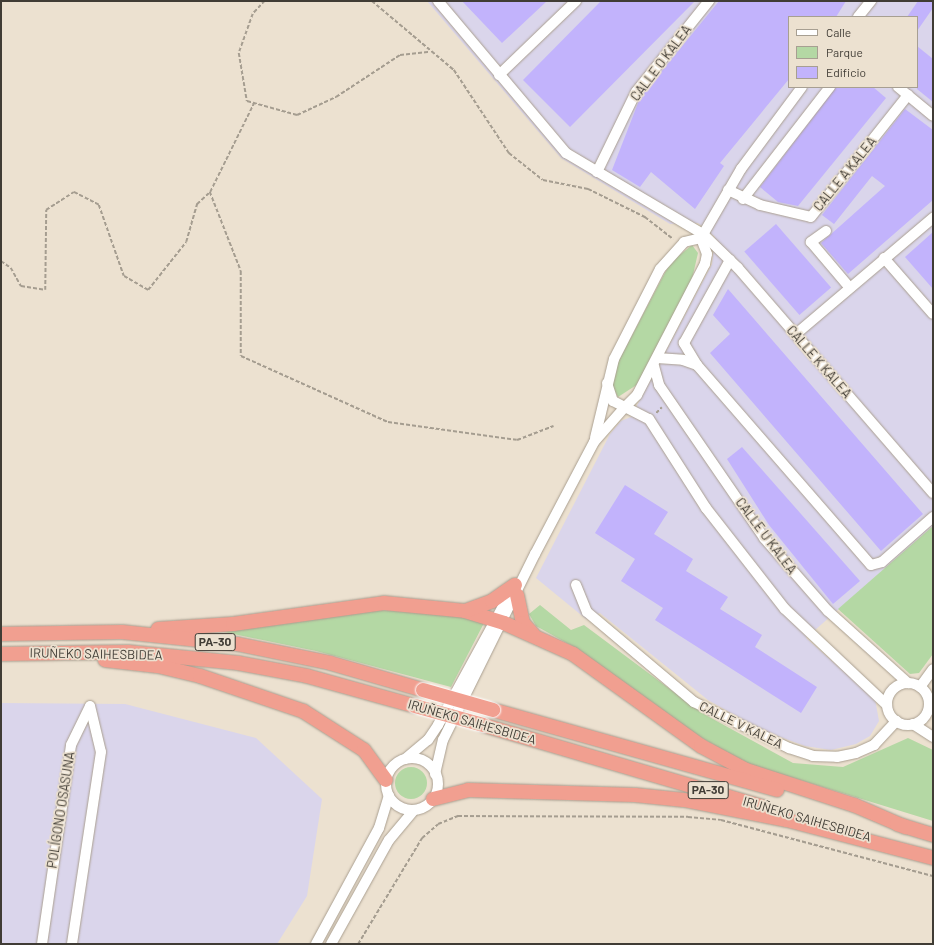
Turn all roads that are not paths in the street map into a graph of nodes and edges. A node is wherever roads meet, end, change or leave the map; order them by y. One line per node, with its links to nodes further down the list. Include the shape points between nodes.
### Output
1 (438, 1): 6 (street)
2 (576, 1): 6 (street)
3 (709, 1): 12 (street, CALLE O KALEA, via 636,92)
4 (872, 1): 5 (street)
5 (859, 16)
6 (499, 75): 12 (street, via 566,153)
7 (801, 88): 13 (street, via 768,130)
8 (829, 88): 14 (street)
9 (899, 88): 10 (street)
10 (908, 95): 11 (street); 14 (street, CALLE A KALEA, via 810,217)
11 (933, 116)
12 (597, 172): 17 (street)
13 (728, 190): 14 (street, CALLE A KALEA); 17 (street)
14 (743, 199)
15 (933, 218): 18 (street)
16 (826, 230): 20 (street, via 811,242)
17 (702, 236): 19 (street, CALLE K KALEA); 23 (street, via 707,254 705,264); 25 (street, via 692,238 681,245 660,269)
18 (884, 258): 20 (street); 21 (street)
19 (730, 260): 22 (street, CALLE K KALEA); 24 (street, via 684,343)
20 (850, 288): 22 (street)
21 (933, 314)
22 (796, 334): 28 (street, CALLE K KALEA)
23 (655, 362): 24 (street, via 683,360); 26 (street); 40 (street, CALLE U KALEA, via 659,385 764,538 852,635)
24 (697, 366): 29 (street, via 871,565 882,562)
25 (606, 381): 26 (street, via 613,400); 27 (street)
26 (625, 407): 27 (street); 43 (street, via 649,419 706,508 757,576 812,637)
27 (594, 442): 31 (street)
28 (933, 493)
29 (933, 517)
30 (576, 585): 44 (street, CALLE V KALEA, via 587,612 694,702 788,748 813,756 837,757 856,753 874,745)
31 (516, 590): 32 (highway); 33 (street); 36 (highway, via 523,623)
32 (465, 611): 33 (highway); 34 (highway, via 384,603 233,624)
33 (495, 621): 36 (highway); 47 (street, via 438,725 428,740); 48 (street, via 470,687 443,740)
34 (122, 632): 35 (highway, IRUÑEKO SAIHESBIDEA / PA-30); 53 (highway, IRUÑEKO SAIHESBIDEA / PA-30, bridge, via 237,644 330,663)
35 (1, 634)
36 (534, 635): 53 (highway, via 573,654 670,725 746,770 854,805)
37 (1, 654): 55 (highway, IRUÑEKO SAIHESBIDEA / PA-30, bridge, via 128,652 214,660 307,676)
38 (1, 662): 49 (highway, via 123,661 227,684 303,711 343,735 364,750)
39 (933, 669): 41 (street)
40 (908, 683): 41 (street); 43 (street, via 896,686 889,695)
41 (920, 687): 42 (street)
42 (930, 699): 45 (street, via 925,715)
43 (887, 705): 44 (street)
44 (896, 721): 45 (street)
45 (913, 724): 46 (street)
46 (933, 736)
47 (405, 759): 48 (street, via 426,762); 49 (street, via 393,766)
48 (435, 774): 51 (street, via 437,791)
49 (386, 780): 50 (street)
50 (389, 795): 52 (street, via 399,807); 59 (street, via 379,828)
51 (433, 799): 52 (street); 56 (highway, via 468,790 635,795 684,800 787,820)
52 (414, 810): 60 (street, via 389,840)
53 (905, 827): 54 (highway, IRUÑEKO SAIHESBIDEA / PA-30)
54 (933, 835)
55 (933, 855)
56 (933, 858)
57 (42, 944): 58 (street, POLÍGONO OSASUNA, via 71,745 90,706 101,752)
58 (72, 944)
59 (316, 944)
60 (332, 944)

